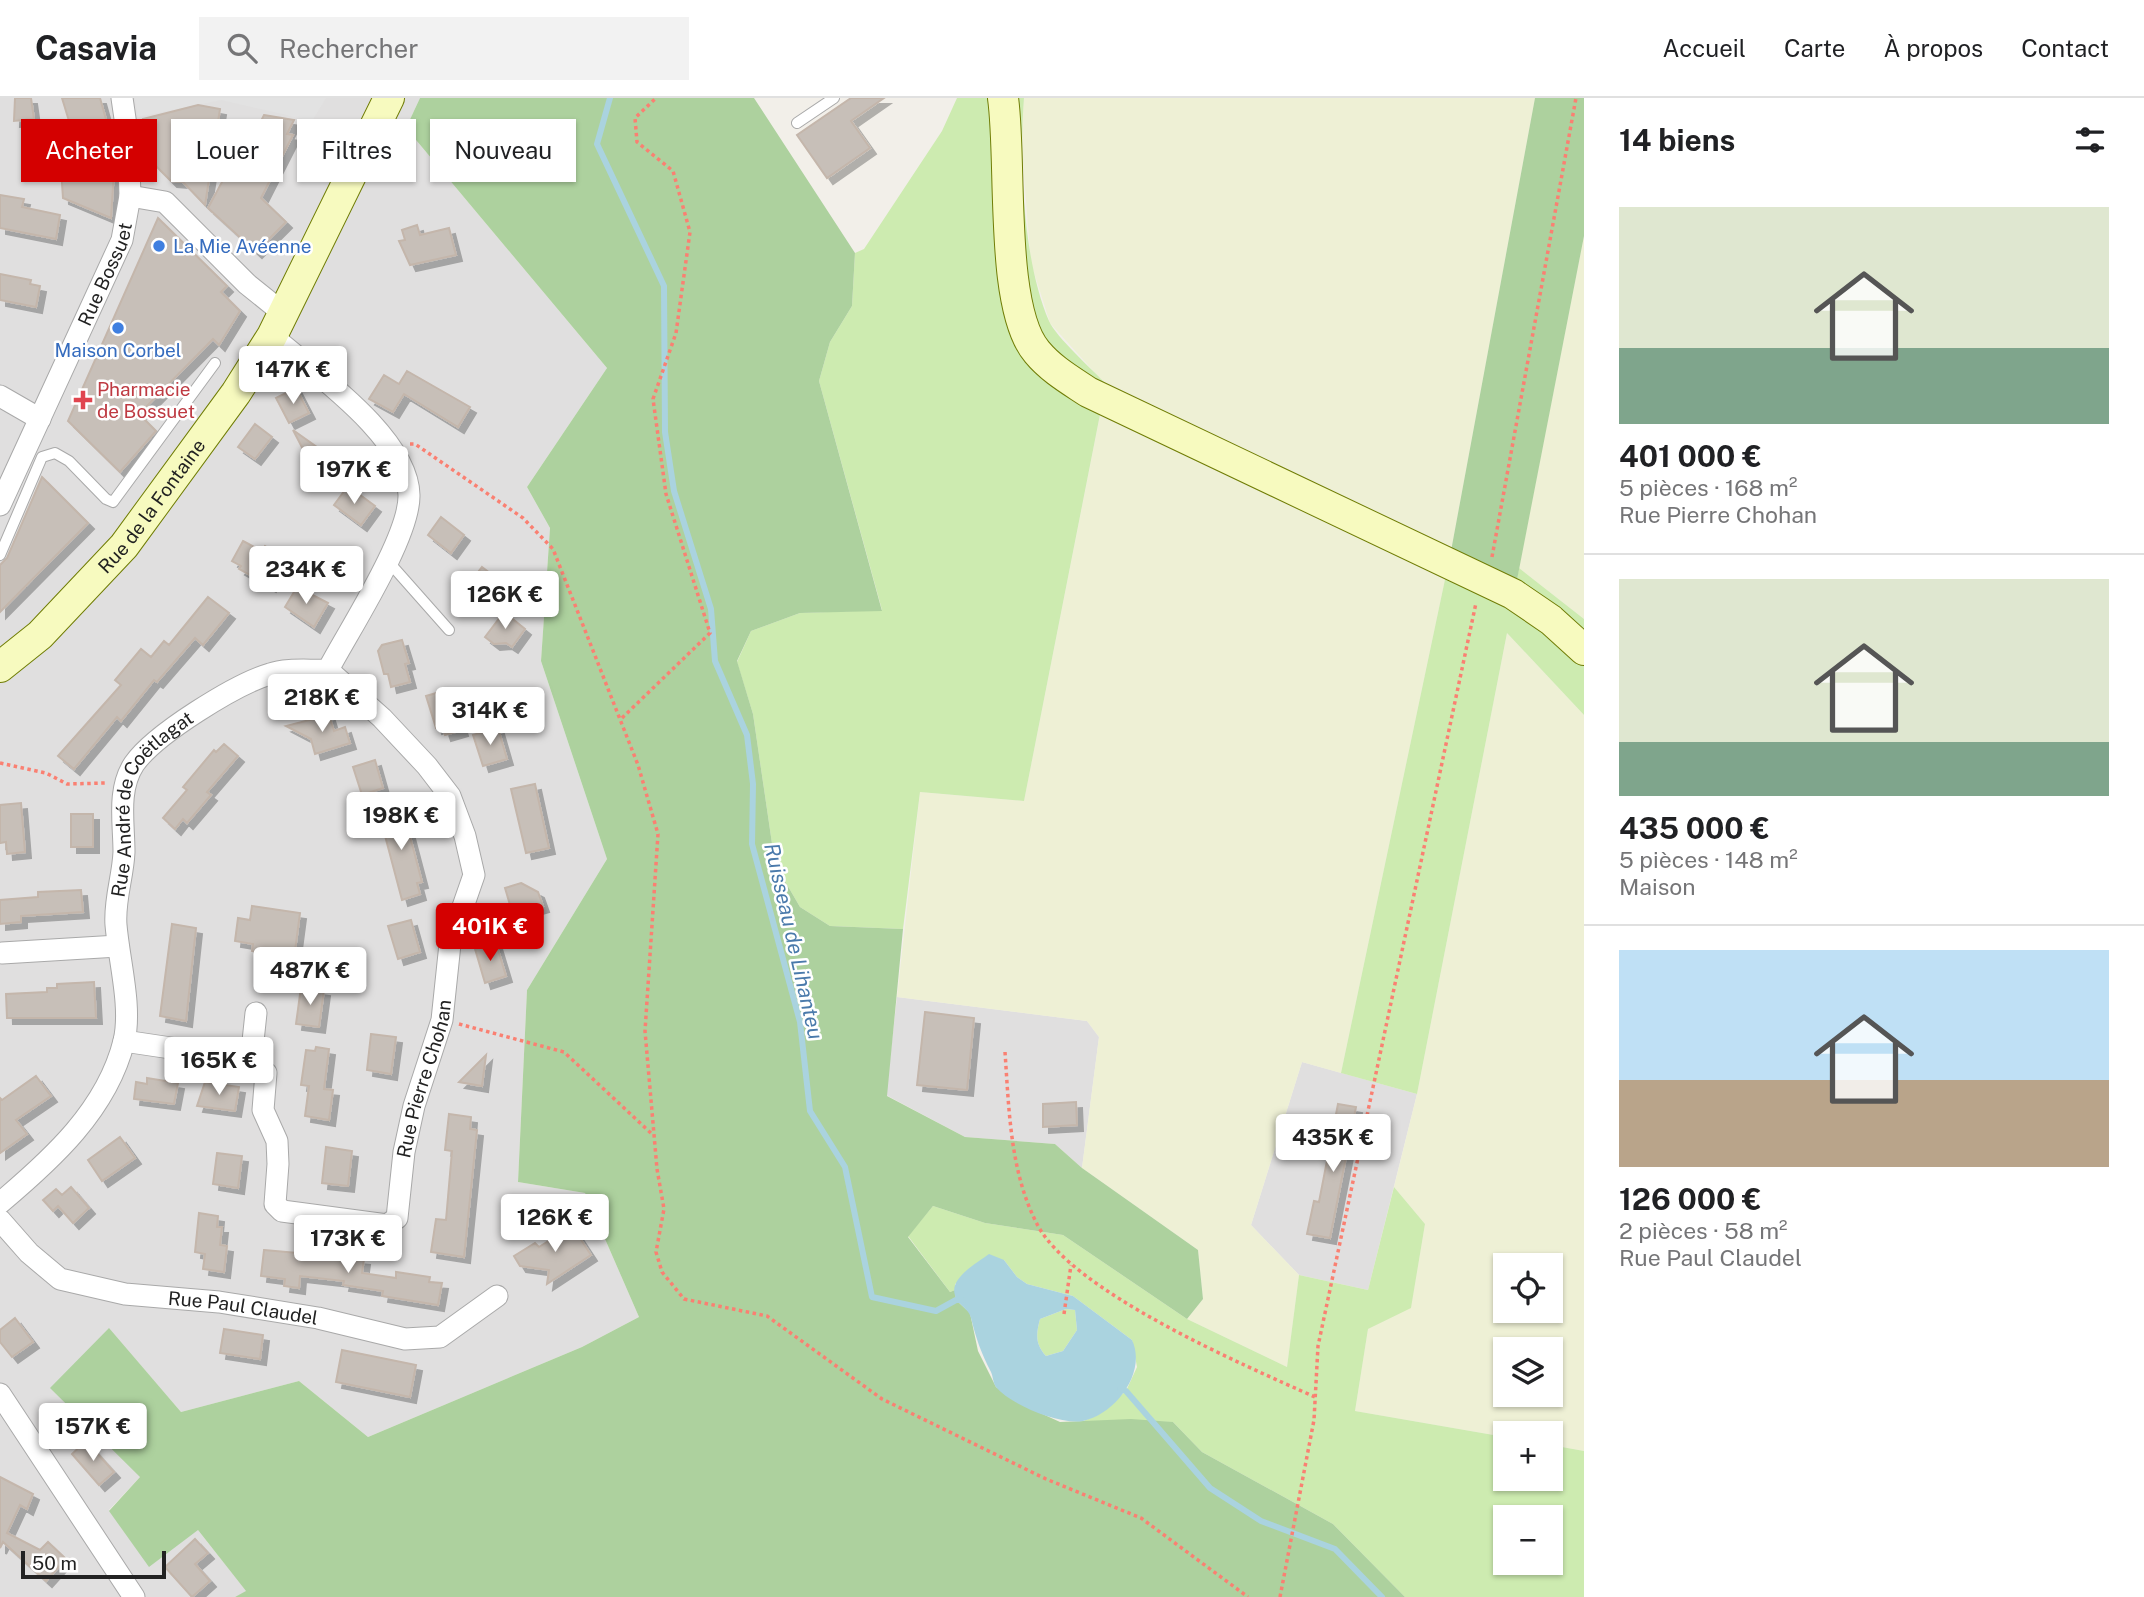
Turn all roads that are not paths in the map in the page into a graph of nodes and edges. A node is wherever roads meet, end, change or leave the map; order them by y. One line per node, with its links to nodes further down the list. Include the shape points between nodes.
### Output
1 (389, 98): 7 (main road, Rue de la Fontaine)
2 (834, 98): 5 (lane)
3 (1003, 98): 15 (main road, via 1014,279 1020,316 1035,351 1088,391 1485,578 1551,620)
4 (122, 104): 6 (street, Rue Bossuet)
5 (797, 123)
6 (130, 196): 7 (street, via 165,202 247,284); 10 (street, Rue Bossuet, via 122,240)
7 (277, 324): 13 (street, via 373,425 405,475 407,515); 16 (main road, Rue de la Fontaine, via 236,393 124,546 40,635)
8 (215, 363): 12 (lane, via 113,502 69,461 55,453 42,457)
9 (0, 396): 10 (street)
10 (40, 419): 11 (street, Rue Bossuet)
11 (0, 505)
12 (0, 555)
13 (387, 560): 14 (lane); 17 (street)
14 (449, 630)
15 (1584, 650)
16 (0, 667)
17 (328, 670): 18 (street, Rue André de Coëtlagat, via 273,673 236,687 164,736 135,763 122,808); 22 (street, Rue Pierre Chohan, via 382,718 450,796 474,875 450,944 442,1020 414,1106 397,1218 387,1224 282,1211 275,1204 278,1153 263,1110 266,1073)
18 (118, 946): 19 (street); 21 (street, Rue André de Coëtlagat, via 124,984)
19 (2, 953)
20 (256, 1013): 22 (street)
21 (124, 1041): 22 (street); 23 (street, Rue André de Coëtlagat, via 102,1094 56,1155)
22 (251, 1060)
23 (0, 1203)
24 (0, 1220): 25 (street, Rue Paul Claudel, via 60,1279 125,1294 219,1302 318,1318 405,1339 440,1337)
25 (497, 1296)
26 (0, 1394): 27 (street)
27 (134, 1597)

